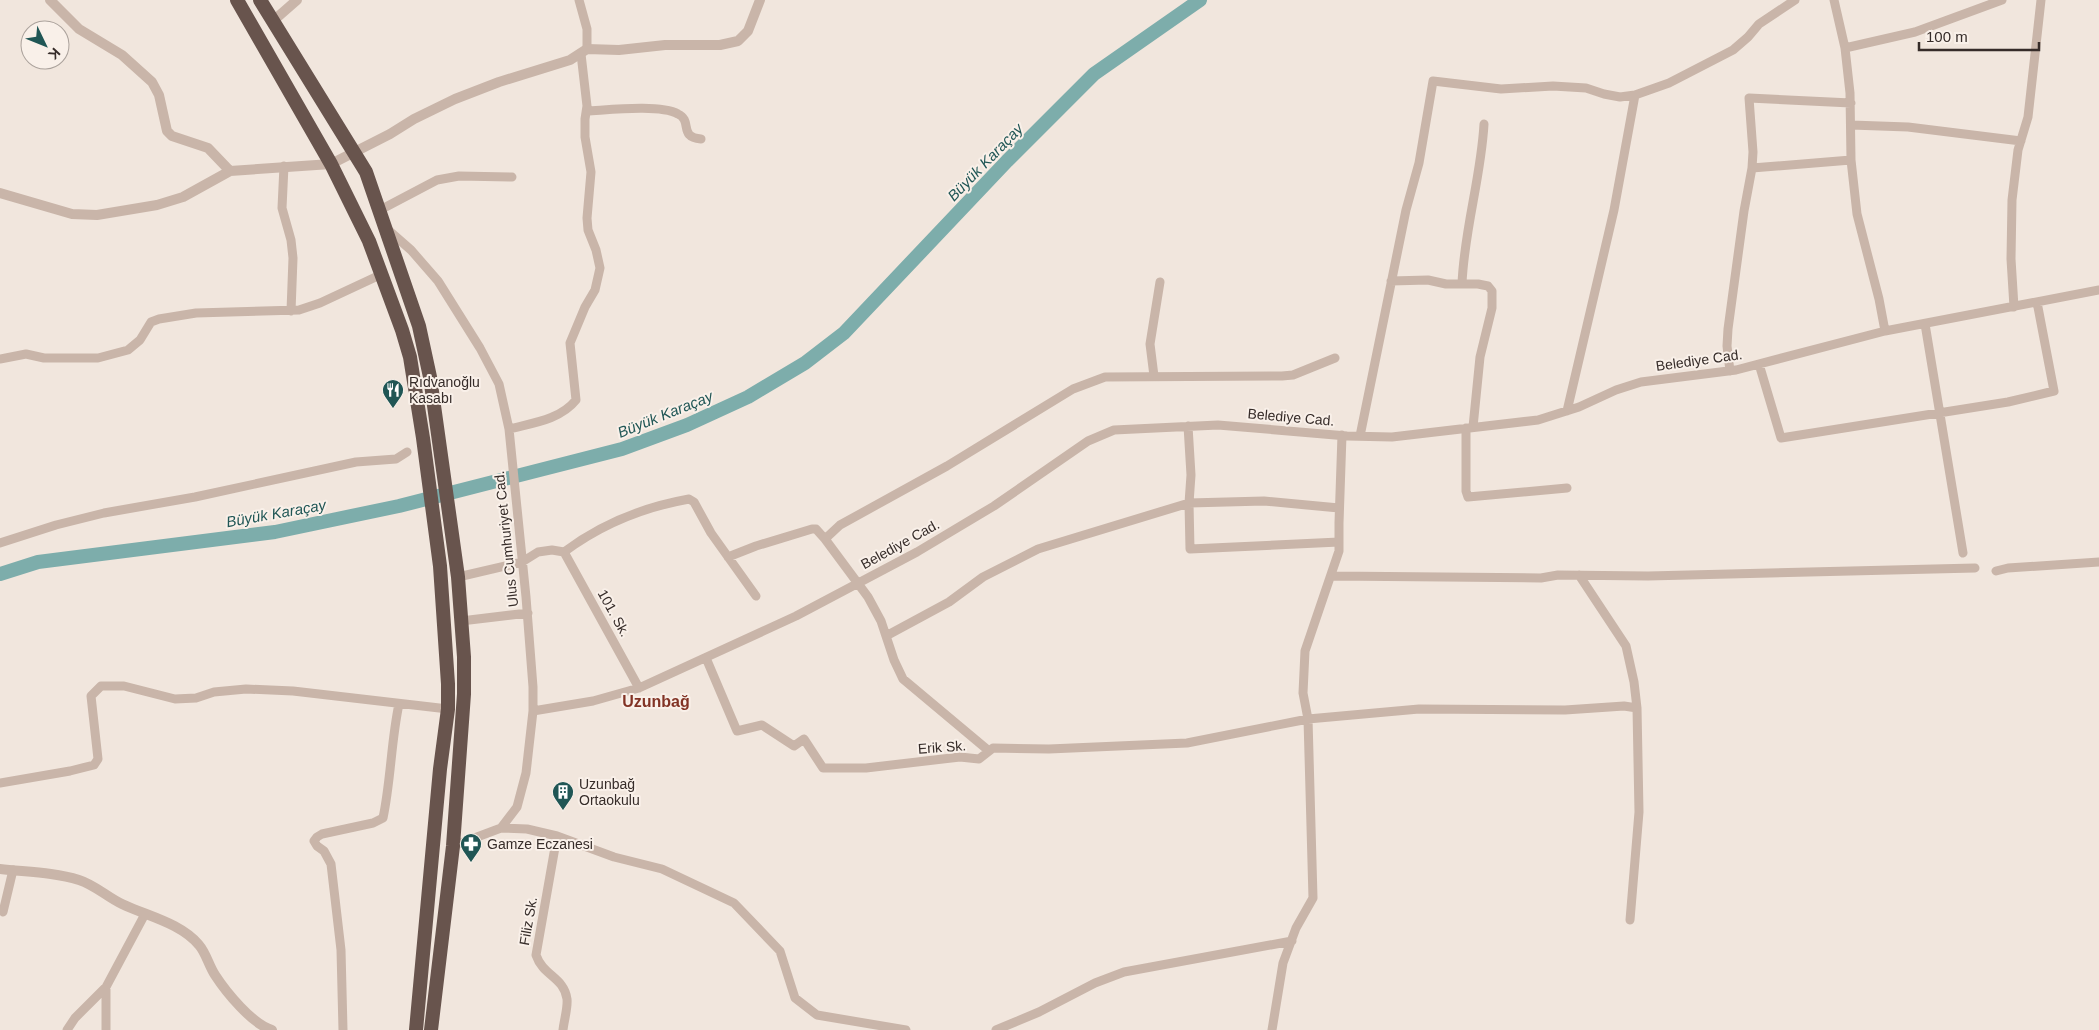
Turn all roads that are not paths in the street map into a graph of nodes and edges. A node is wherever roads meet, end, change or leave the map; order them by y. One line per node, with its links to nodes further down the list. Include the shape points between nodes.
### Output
1 (50, 0): 26 (street, via 79,30 122,55 152,82 159,95 167,130 172,136 208,148)
2 (237, 0): 23 (highway)
3 (260, 0): 11 (highway)
4 (297, 0): 11 (street)
5 (579, 0): 13 (street, via 587,29)
6 (760, 0): 13 (street, via 748,31 738,41 720,46 665,45)
7 (1795, 0): 14 (street, via 1766,19 1733,50 1669,83)
8 (1834, 0): 12 (street)
9 (2002, 0): 12 (street, via 1915,32)
10 (2041, 0): 20 (street, via 2028,117)
11 (273, 21): 21 (highway)
12 (1844, 48): 15 (street)
13 (584, 52): 16 (street); 21 (street, via 570,60 499,82 455,100)
14 (1635, 95): 32 (street, via 1620,97 1586,88 1501,89 1433,81 1419,163); 46 (street, via 1614,210)
15 (1851, 104): 18 (street); 25 (street, via 1749,98)
16 (587, 111): 19 (street, via 668,111 683,117 686,132 690,137); 50 (street, via 585,136 591,172 587,218 600,268 595,290 570,343 576,400 560,414)
17 (1484, 124): 34 (street)
18 (1851, 125): 20 (street, via 1908,127); 22 (street)
19 (701, 140)
20 (2021, 141): 37 (street, via 2012,200)
21 (355, 153): 23 (street); 29 (highway)
22 (1851, 160): 25 (street); 40 (street, via 1856,214)
23 (332, 164): 24 (street, via 300,168); 31 (highway, via 369,241)
24 (284, 166): 26 (street); 38 (street, via 282,208 293,258)
25 (1752, 168): 44 (street, via 1728,329)
26 (230, 171): 28 (street, via 183,197 158,205 97,215 72,214)
27 (512, 177): 29 (street, via 459,176 437,180)
28 (0, 192)
29 (380, 210): 30 (highway)
30 (387, 229): 50 (street, Ulus Cumhuriyet Cad., via 438,281 480,348 499,384); 69 (highway, via 419,326 430,377)
31 (380, 275): 38 (street, via 307,308); 79 (highway, via 410,357 424,438 440,566)
32 (1391, 281): 34 (street, via 1428,280); 52 (street)
33 (1160, 282): 45 (street, via 1150,344)
34 (1462, 284): 49 (street, via 1488,286 1494,298 1480,357)
35 (2099, 290): 36 (street, Belediye Cad.)
36 (2038, 302): 37 (street, Belediye Cad.); 47 (street, via 2054,391)
37 (2014, 307): 39 (street, Belediye Cad.)
38 (291, 311): 42 (street, via 196,313 164,318 151,322 140,340 128,350 98,358 44,358 26,354)
39 (1925, 324): 40 (street, Belediye Cad.); 47 (street)
40 (1885, 331): 43 (street, Belediye Cad.)
41 (1335, 358): 45 (street, via 1282,376)
42 (0, 359)
43 (1760, 364): 44 (street, Belediye Cad.); 47 (street, via 1781,438)
44 (1730, 371): 46 (street, Belediye Cad., via 1641,382)
45 (1154, 376): 57 (street, via 1106,376 1073,389 947,466 840,525)
46 (1567, 411): 49 (street, Belediye Cad., via 1538,420)
47 (1941, 413): 61 (street)
48 (1188, 426): 51 (street, Belediye Cad., via 1218,425); 55 (street); 70 (street, Belediye Cad., via 1114,430 1088,441 994,506)
49 (1469, 427): 52 (street, Belediye Cad., via 1392,437); 54 (street, via 1468,497)
50 (509, 428): 63 (street, Ulus Cumhuriyet Cad.)
51 (1342, 436): 52 (street, Belediye Cad.); 56 (street)
52 (1360, 436)
53 (407, 452): 59 (street, via 396,460 356,462 104,513)
54 (1567, 488)
55 (1189, 503): 56 (street, via 1264,501); 58 (street, via 1190,550); 74 (street, via 1038,549 983,577 950,602)
56 (1339, 508): 58 (street)
57 (826, 539): 62 (street, via 812,529); 70 (street)
58 (1339, 542): 68 (street, via 1340,551)
59 (0, 543)
60 (564, 552): 62 (street, via 584,536 619,520 689,500 694,502); 63 (street, via 538,552); 76 (street, 101. Sk.)
61 (1964, 553)
62 (728, 557): 71 (street)
63 (522, 562): 69 (street); 72 (street, Ulus Cumhuriyet Cad.)
64 (2099, 562): 66 (street)
65 (1975, 568): 67 (street)
66 (1996, 571)
67 (1580, 575): 68 (street, via 1541,578); 78 (street, via 1626,646)
68 (1332, 576): 81 (street, via 1305,651 1303,693)
69 (458, 577): 73 (highway)
70 (858, 583): 74 (street); 75 (street, Belediye Cad.)
71 (756, 596)
72 (528, 613): 73 (street); 80 (street, Ulus Cumhuriyet Cad.)
73 (461, 621): 86 (highway, via 464,694)
74 (886, 636): 82 (street, via 903,678)
75 (706, 658): 76 (street, Belediye Cad.); 82 (street, Erik Sk., via 737,731 762,725 794,746 804,739 822,768 866,768 960,757 979,759)
76 (639, 688): 80 (street, Belediye Cad., via 593,701)
77 (399, 704): 79 (street); 83 (street, via 293,691 246,689 226,690 185,700 124,686 101,686 91,696 98,758 94,765); 97 (street, via 383,818 322,834 314,841 331,864 341,950)
78 (1637, 708): 81 (street, Erik Sk., via 1419,709); 91 (street, via 1639,812)
79 (448, 709): 98 (highway)
80 (533, 711): 84 (street, Ulus Cumhuriyet Cad., via 526,773 517,807)
81 (1308, 719): 82 (street, Erik Sk., via 1187,743 1049,750 993,748); 92 (street, via 1313,898)
82 (989, 751)
83 (0, 783)
84 (501, 828): 85 (street, via 527,829); 86 (street)
85 (557, 836): 100 (street, Filiz Sk., via 536,955 540,966 563,986 567,1000); 101 (street, via 614,857 662,869 734,903 780,951 795,998 817,1015)
86 (453, 846): 99 (highway)
87 (0, 869): 88 (street)
88 (13, 870): 89 (street); 90 (street, via 79,880)
89 (3, 912)
90 (145, 914): 93 (street); 96 (street, via 182,930 200,945 216,976 240,1005 254,1020)
91 (1630, 920)
92 (1292, 941): 102 (street, via 1124,972); 103 (street, via 1283,963)
93 (106, 987): 94 (street, via 75,1018); 95 (street)
94 (68, 1030)
95 (106, 1030)
96 (272, 1030)
97 (343, 1030)
98 (416, 1030)
99 (431, 1030)
100 (563, 1030)
101 (906, 1030)
102 (996, 1030)
103 (1272, 1030)

